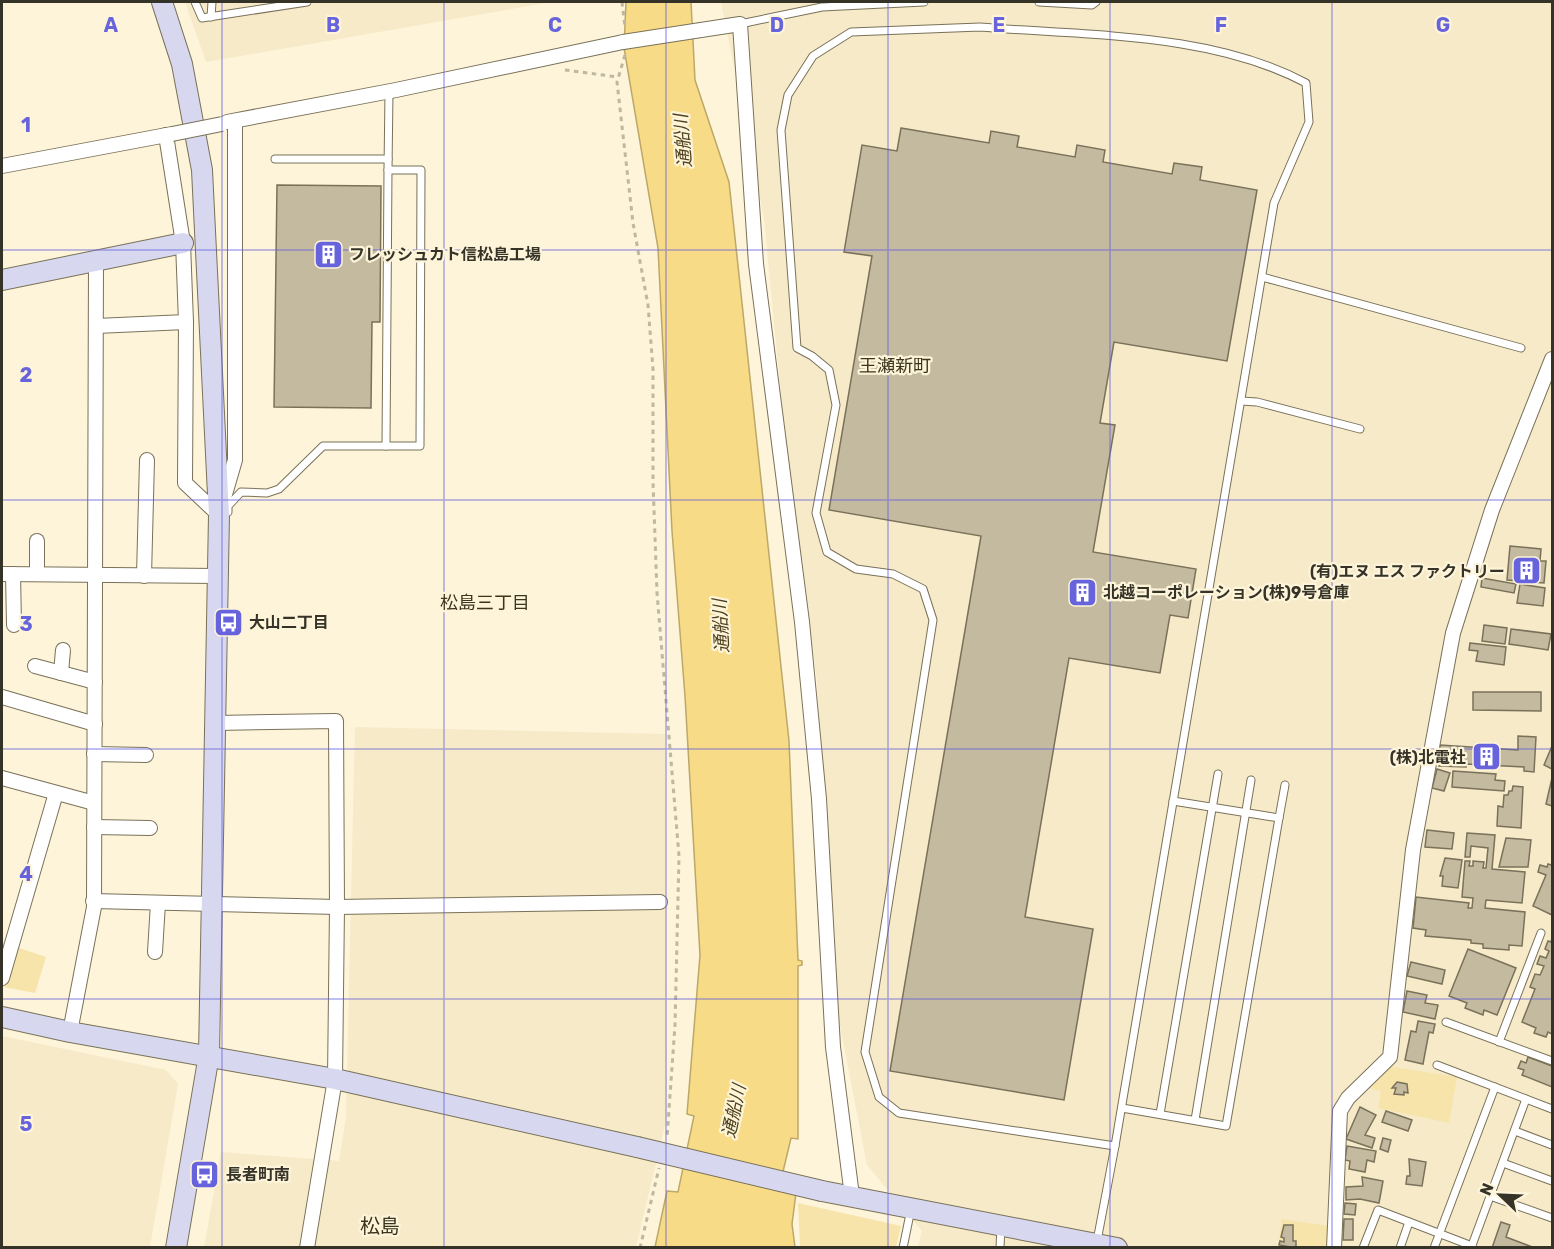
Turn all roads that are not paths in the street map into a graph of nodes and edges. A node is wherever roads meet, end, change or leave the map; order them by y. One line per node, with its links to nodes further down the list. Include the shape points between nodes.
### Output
1 (162, 2): 31 (street, via 182,64 202,170)
2 (195, 2): 9 (lane, via 202,18)
3 (212, 2): 9 (lane)
4 (307, 2): 8 (lane)
5 (924, 2): 10 (lane, via 822,7)
6 (1040, 2): 7 (lane)
7 (1096, 2)
8 (270, 5): 9 (lane)
9 (211, 17)
10 (740, 24): 11 (street, bridge, via 625,43); 88 (street, via 756,264 805,656 819,799 832,1047)
11 (389, 92): 12 (street); 15 (lane)
12 (228, 122): 13 (street, bridge); 31 (street, via 235,460)
13 (169, 134): 16 (street); 18 (street)
14 (275, 159): 15 (lane)
15 (388, 159): 17 (lane)
16 (2, 166)
17 (388, 170): 29 (lane); 29 (lane, via 421,170 420,446)
18 (183, 243): 19 (street); 23 (street)
19 (96, 261): 21 (street); 24 (street)
20 (1262, 276): 25 (lane); 27 (lane); 85 (lane, via 1274,203 1308,122 1306,83 1279,69 1188,44 980,27 852,32 813,56 788,95 781,130 797,348 829,370 836,405 816,513 827,552 856,569 892,574 923,589 933,620 865,1052 879,1097 899,1113)
21 (2, 280): 22 (street)
22 (2, 294)
23 (186, 322): 24 (street); 31 (street, via 185,483)
24 (96, 326): 36 (street)
25 (1521, 348)
26 (1552, 358): 102 (street, via 1492,510 1453,633 1413,850 1390,1057 1340,1111)
27 (1241, 401): 28 (lane); 54 (lane)
28 (1360, 429)
29 (386, 446): 33 (lane, via 322,446 279,489 267,493 241,492 228,506 227,540)
30 (147, 460): 37 (street)
31 (219, 515): 33 (street)
32 (37, 541): 35 (street)
33 (219, 551): 38 (street)
34 (7, 574): 35 (street); 39 (street)
35 (37, 574): 36 (street)
36 (96, 575): 37 (street); 43 (street)
37 (144, 576): 38 (street)
38 (218, 576): 45 (street)
39 (14, 625)
40 (63, 650): 42 (street)
41 (35, 666): 42 (street)
42 (61, 673): 43 (street)
43 (95, 682): 46 (street)
44 (2, 697): 46 (street)
45 (216, 723): 64 (street); 65 (street, via 336,721)
46 (95, 724): 47 (street)
47 (94, 754): 48 (street); 55 (street)
48 (146, 755)
49 (1218, 774): 56 (lane)
50 (2, 778): 53 (street)
51 (1251, 780): 57 (lane)
52 (1285, 784): 58 (lane)
53 (56, 793): 55 (street); 68 (street)
54 (1173, 801): 56 (lane); 79 (lane)
55 (94, 803): 59 (street)
56 (1213, 807): 57 (lane); 81 (lane)
57 (1246, 813): 58 (lane); 82 (lane)
58 (1279, 818): 82 (lane, via 1226,1126)
59 (94, 827): 60 (street); 61 (street)
60 (150, 828)
61 (93, 901): 63 (street); 71 (street)
62 (660, 902): 65 (street)
63 (158, 903): 64 (street); 67 (street)
64 (210, 904): 65 (street); 73 (street)
65 (337, 907): 76 (street)
66 (1540, 933): 72 (lane)
67 (155, 952)
68 (2, 978)
69 (2, 1017): 71 (street)
70 (1446, 1022): 72 (lane)
71 (70, 1032): 73 (street)
72 (1499, 1042): 74 (lane)
73 (209, 1055): 76 (street); 97 (street)
74 (1552, 1061)
75 (1437, 1065): 77 (lane)
76 (335, 1079): 88 (street, bridge); 98 (street)
77 (1495, 1087): 78 (lane); 94 (lane)
78 (1526, 1099): 80 (lane); 83 (lane)
79 (1122, 1108): 81 (lane); 85 (lane)
80 (1552, 1109)
81 (1160, 1114): 82 (lane)
82 (1195, 1120)
83 (1515, 1131): 84 (lane); 86 (lane)
84 (1552, 1145)
85 (1115, 1146): 95 (lane)
86 (1503, 1163): 87 (lane); 89 (lane)
87 (1552, 1181)
88 (852, 1196): 90 (street)
89 (1490, 1196): 91 (lane); 96 (lane)
90 (912, 1207): 93 (street); 99 (lane)
91 (1552, 1218)
92 (1409, 1222): 94 (lane); 103 (lane, via 1378,1210); 104 (lane)
93 (1001, 1224): 95 (street); 100 (lane)
94 (1439, 1233): 96 (lane); 105 (lane)
95 (1096, 1243): 101 (street)
96 (1472, 1247)
97 (176, 1248)
98 (307, 1248)
99 (903, 1248)
100 (1000, 1248)
101 (1117, 1248)
102 (1334, 1248)
103 (1364, 1248)
104 (1400, 1248)
105 (1434, 1248)

